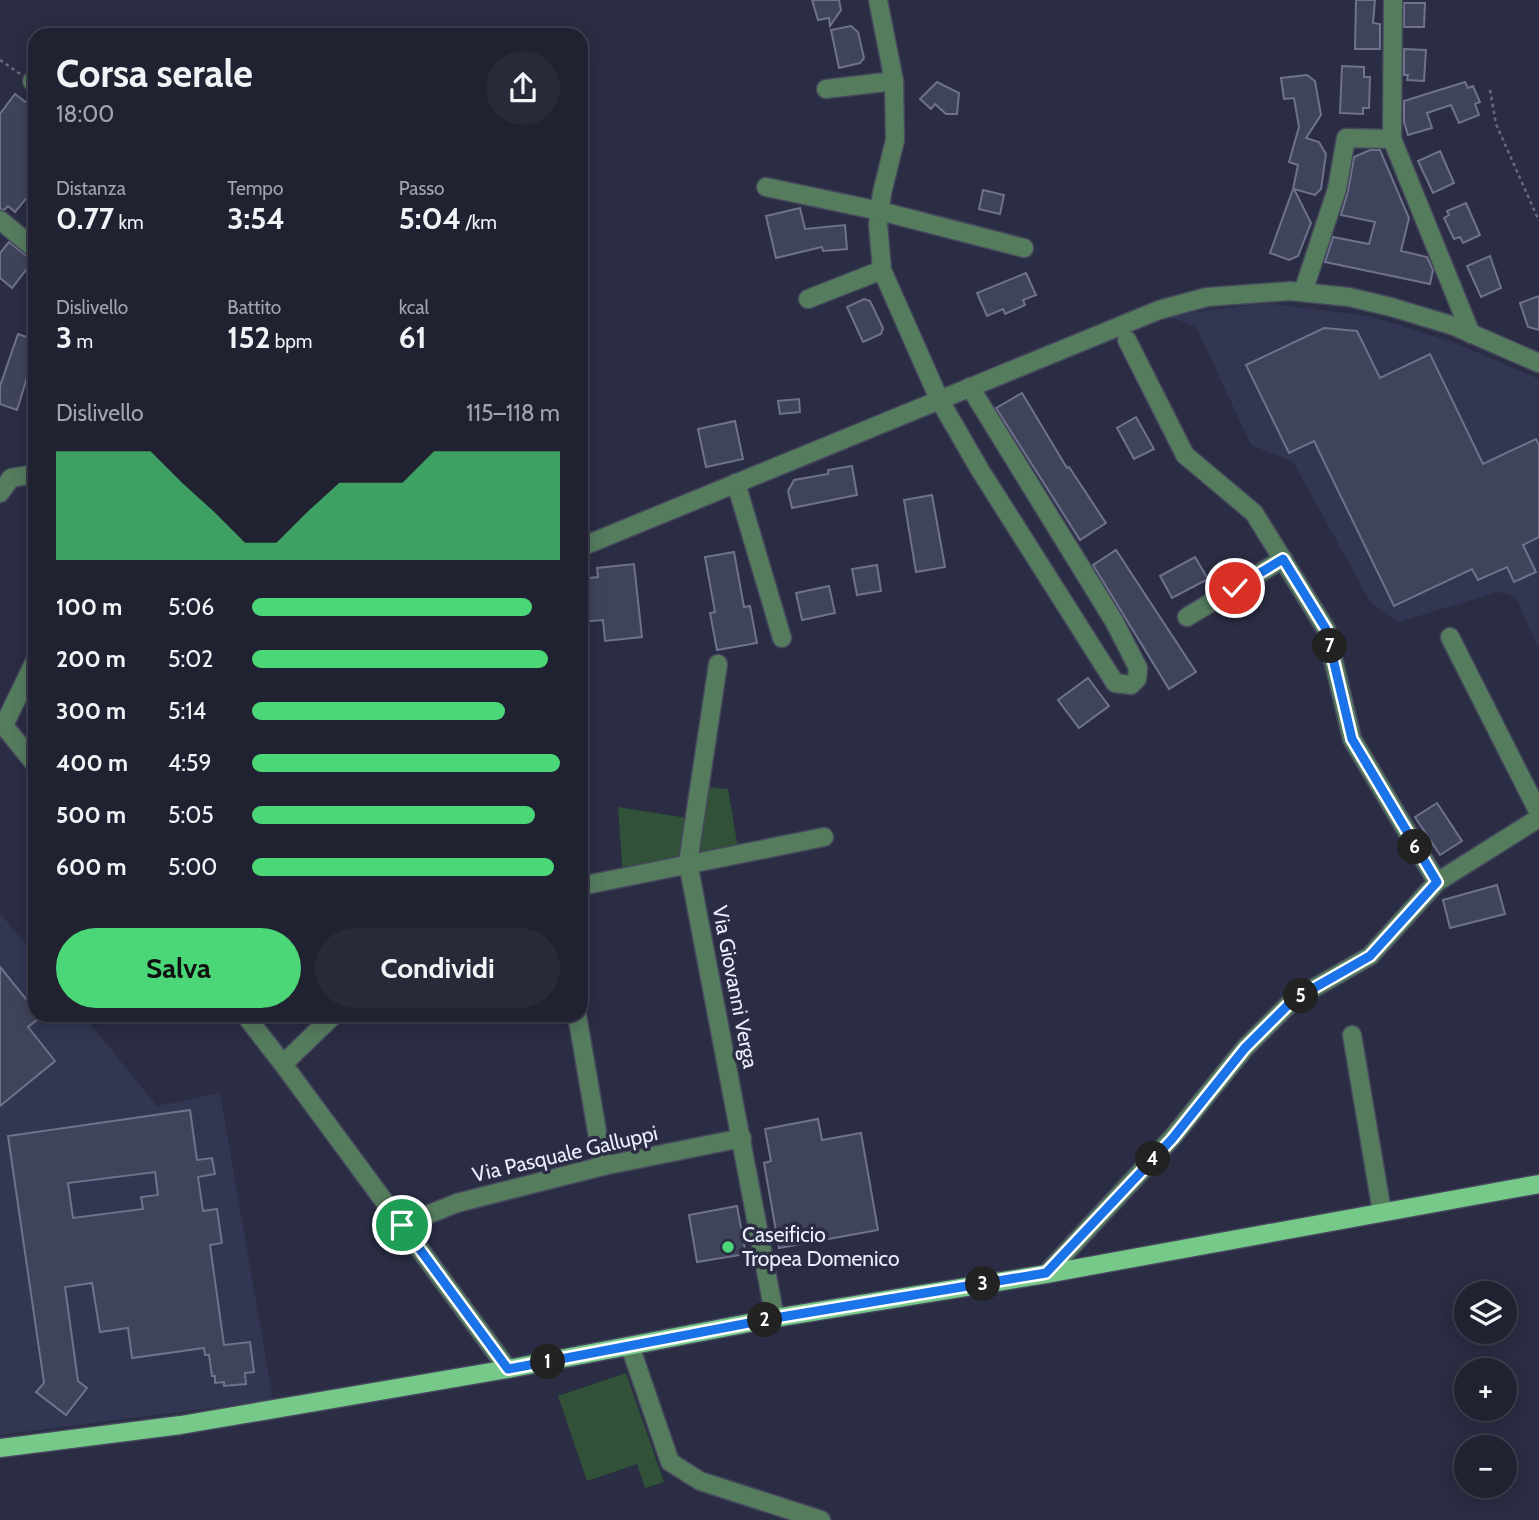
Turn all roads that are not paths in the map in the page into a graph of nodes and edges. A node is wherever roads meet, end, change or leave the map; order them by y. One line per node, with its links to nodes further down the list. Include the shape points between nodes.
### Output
1 (878, 0): 3 (street)
2 (1393, 0): 5 (street)
3 (894, 81): 4 (street); 7 (street, via 895,140)
4 (826, 89)
5 (1392, 139): 12 (street, via 1346,138 1337,189); 14 (street)
6 (766, 187): 7 (street)
7 (880, 211): 10 (street); 11 (street)
8 (0, 220): 9 (street)
9 (28, 243)
10 (1024, 248)
11 (882, 271): 13 (street); 18 (street)
12 (1303, 292): 14 (street, via 1391,307); 17 (street, via 1207,297 1159,310)
13 (808, 299)
14 (1471, 334): 16 (street)
15 (1127, 340): 23 (street, via 1185,455 1254,513)
16 (1539, 363)
17 (970, 387): 18 (street); 18 (street, via 1114,621 1138,668 1131,685 1115,683)
18 (939, 400): 20 (street)
19 (28, 475): 21 (street, via 12,478)
20 (736, 483): 22 (street); 26 (street)
21 (0, 492)
22 (588, 544)
23 (1283, 559): 24 (street); 34 (street, via 1326,629 1352,739)
24 (1187, 617)
25 (1450, 637): 31 (street)
26 (782, 638)
27 (718, 664): 33 (street, Via Giovanni Verga)
28 (28, 674): 29 (street)
29 (2, 723): 30 (street)
30 (28, 755)
31 (1539, 815): 34 (street)
32 (824, 837): 33 (street)
33 (688, 863): 35 (street); 41 (street, Via Giovanni Verga)
34 (1437, 882): 46 (street, via 1370,956 1293,1000 1255,1038 1172,1139)
35 (588, 884)
36 (250, 1022): 40 (street)
37 (327, 1022): 40 (street)
38 (578, 1022): 42 (street)
39 (1352, 1035): 44 (street)
40 (283, 1064): 45 (street)
41 (742, 1138): 42 (street, Via Pasquale Galluppi); 47 (street, Via Giovanni Verga)
42 (603, 1166): 45 (street, Via Pasquale Galluppi, via 457,1203)
43 (1539, 1184): 44 (main road)
44 (1382, 1212): 46 (main road)
45 (402, 1225): 49 (street)
46 (1046, 1273): 47 (main road)
47 (775, 1318): 48 (main road)
48 (630, 1346): 49 (main road); 51 (street, via 670,1462 699,1481)
49 (508, 1369): 50 (main road, via 181,1425)
50 (0, 1448)
51 (781, 1513): 52 (street)
52 (821, 1520)

